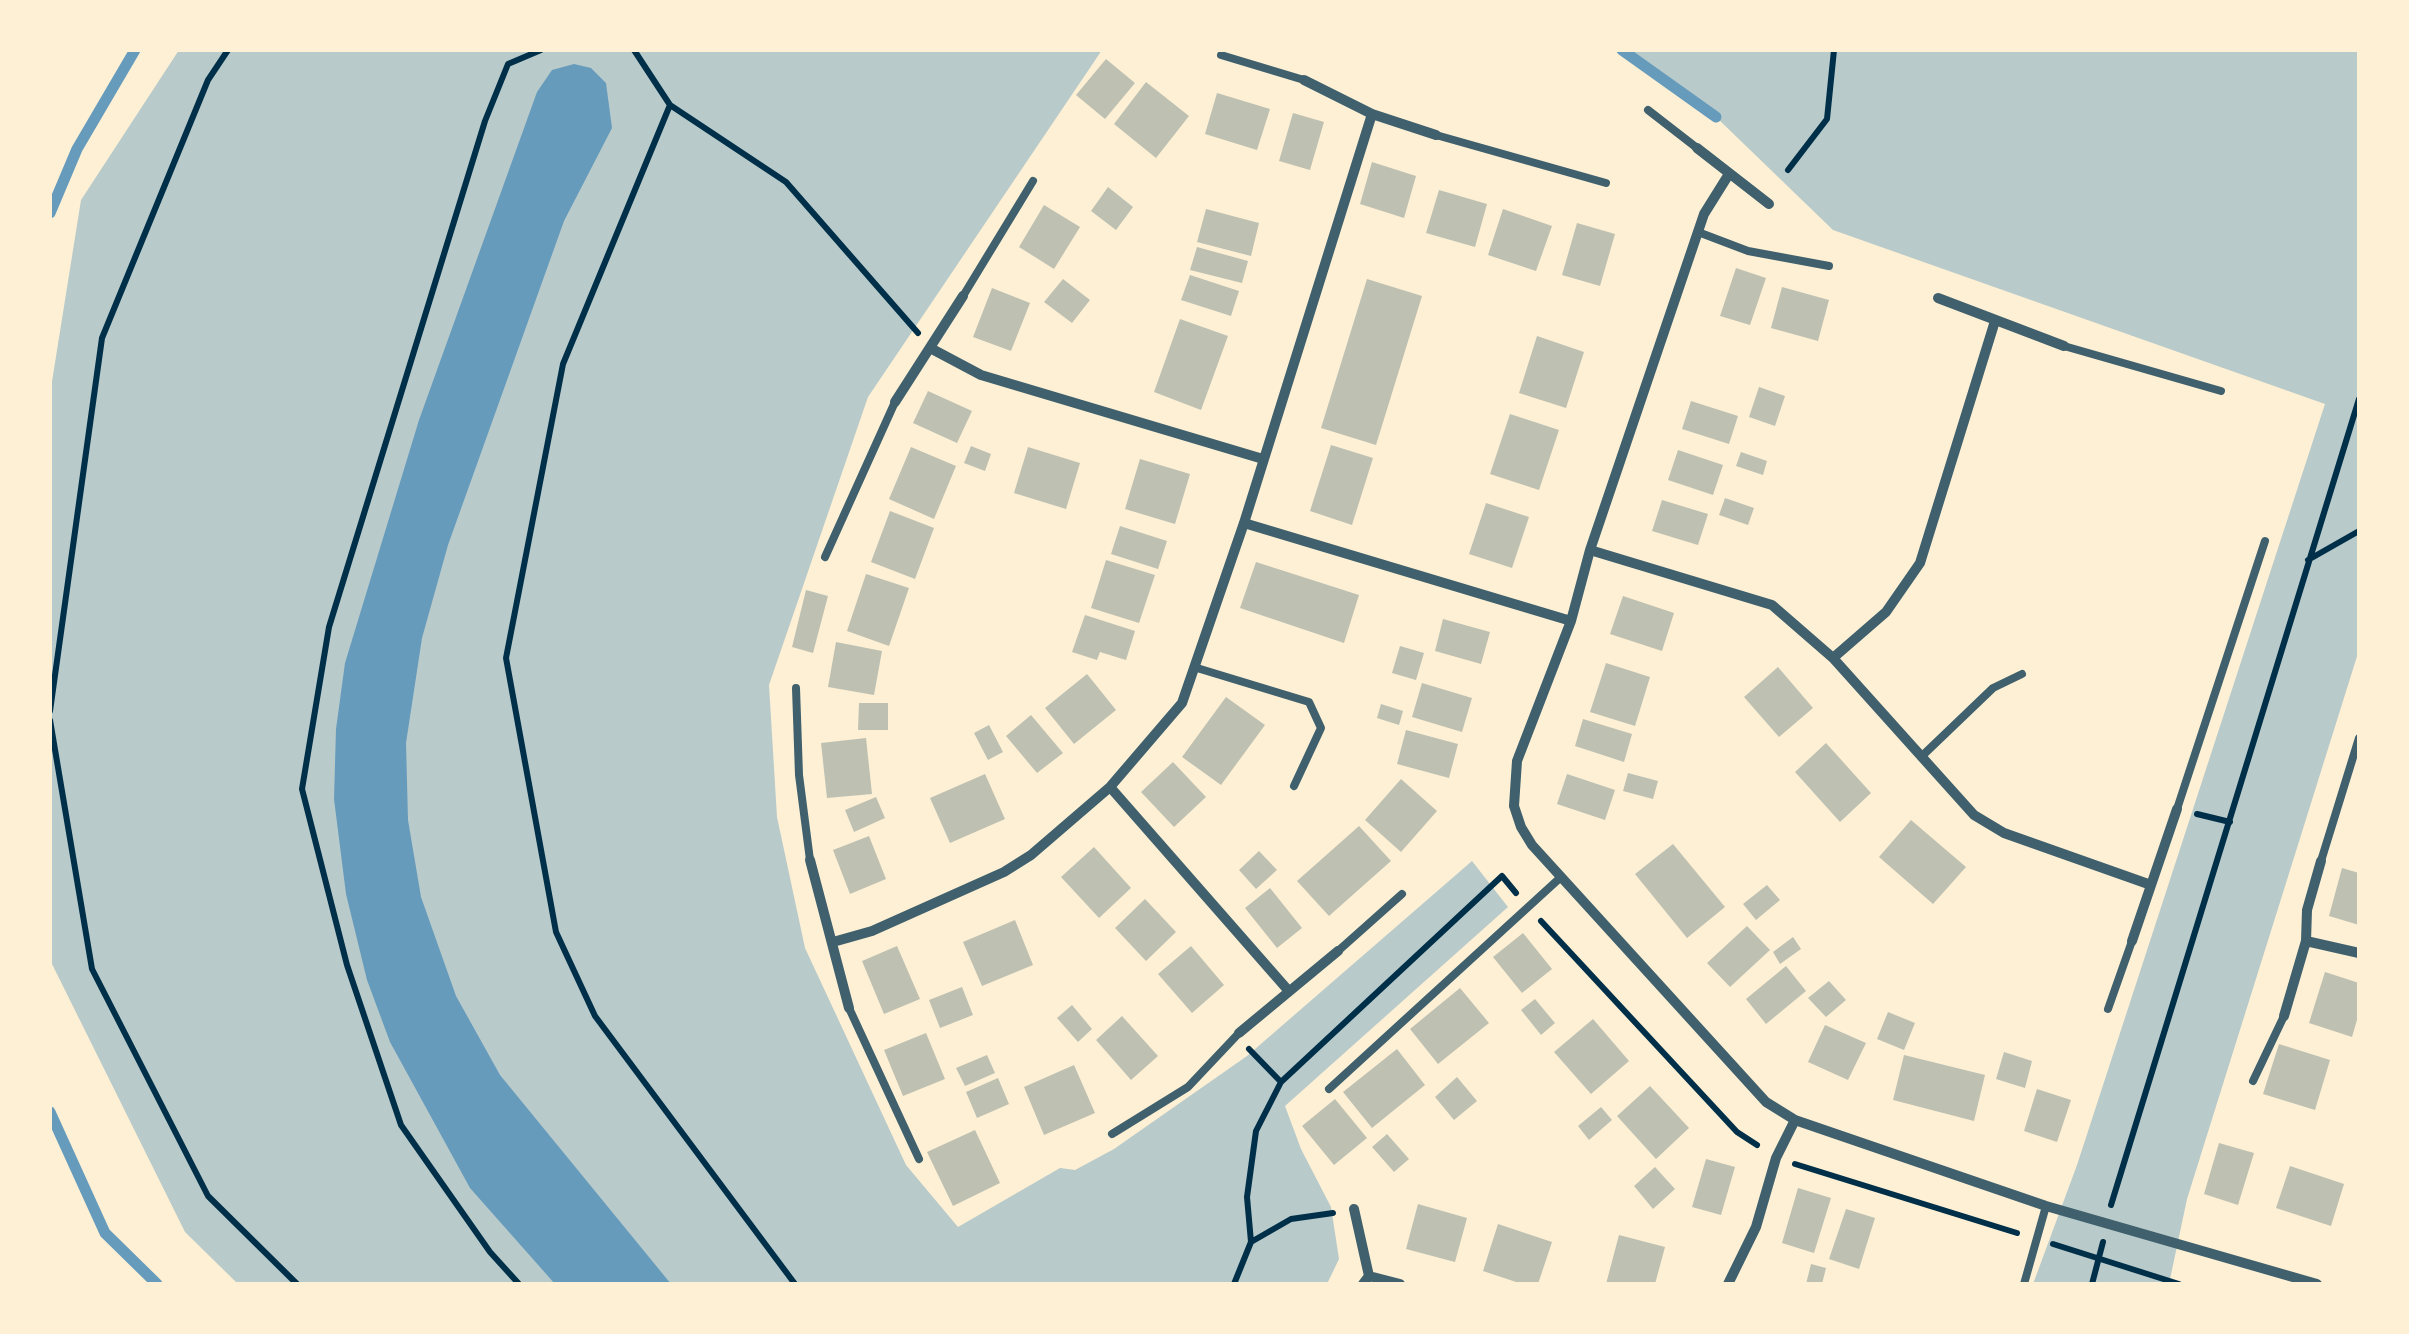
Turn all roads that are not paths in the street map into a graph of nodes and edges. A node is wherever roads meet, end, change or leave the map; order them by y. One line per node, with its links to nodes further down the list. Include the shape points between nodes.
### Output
1 (1221, 55): 2 (lane)
2 (1304, 80): 4 (street)
3 (1648, 110): 6 (lane)
4 (1372, 114): 5 (street); 20 (street)
5 (1436, 135): 9 (lane)
6 (1697, 148): 7 (street)
7 (1730, 174): 10 (street); 11 (street)
8 (1033, 181): 13 (lane)
9 (1606, 182)
10 (1768, 204)
11 (1698, 232): 12 (lane, via 1748,251); 23 (street)
12 (1829, 266)
13 (963, 296): 17 (street)
14 (1938, 298): 15 (street)
15 (1995, 321): 16 (street); 26 (street, via 1920,563 1886,612)
16 (2064, 346): 18 (lane)
17 (932, 349): 19 (street); 20 (street, via 982,375)
18 (2222, 390)
19 (895, 402): 24 (lane)
20 (1263, 460): 21 (street)
21 (1244, 523): 25 (street); 27 (street)
22 (2265, 542): 34 (lane)
23 (1590, 550): 25 (street); 26 (street, via 1772,605)
24 (825, 557)
25 (1571, 621): 37 (street, via 1512,784 1522,827)
26 (1833, 658): 31 (street)
27 (1197, 668): 32 (street, via 1182,704); 33 (lane, via 1309,702 1321,728)
28 (2022, 674): 31 (lane, via 1993,688)
29 (796, 688): 35 (lane)
30 (2359, 738): 36 (lane)
31 (1922, 757): 38 (street, via 1974,816 2004,833)
32 (1110, 786): 42 (street, via 1004,872); 45 (street)
33 (1294, 786)
34 (2176, 809): 38 (street)
35 (810, 860): 42 (street)
36 (2321, 861): 41 (street)
37 (1561, 876): 51 (lane); 52 (street, via 1766,1102)
38 (2151, 884): 40 (street)
39 (1402, 894): 43 (lane)
40 (2132, 941): 47 (lane)
41 (2306, 941): 44 (street); 48 (street)
42 (833, 942): 46 (street)
43 (1338, 950): 45 (street)
44 (2359, 952)
45 (1286, 989): 49 (street)
46 (849, 1008): 54 (lane)
47 (2108, 1009)
48 (2284, 1016): 50 (lane)
49 (1239, 1033): 53 (lane, via 1188,1087)
50 (2253, 1081)
51 (1329, 1089)
52 (1794, 1120): 55 (street); 59 (street)
53 (1112, 1134)
54 (920, 1159)
55 (2046, 1206): 60 (lane); 61 (street)
56 (1354, 1209): 57 (street)
57 (1366, 1280): 58 (street)
58 (1400, 1284)
59 (1728, 1284)
60 (2024, 1284)
61 (2316, 1284)

